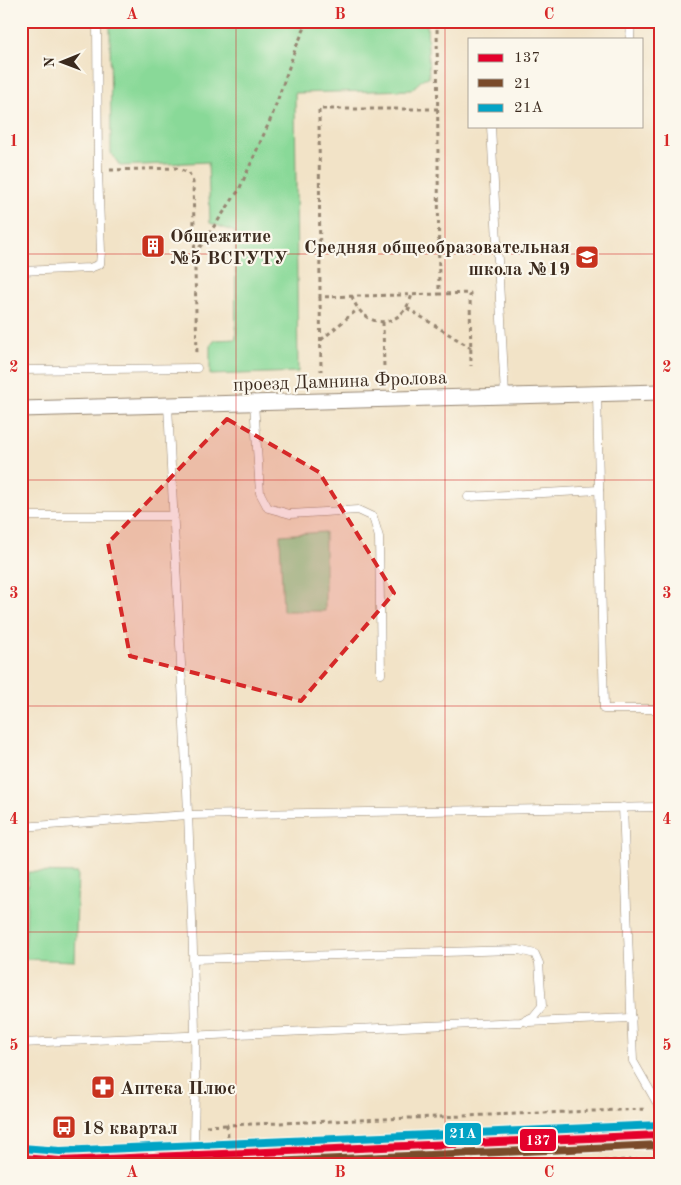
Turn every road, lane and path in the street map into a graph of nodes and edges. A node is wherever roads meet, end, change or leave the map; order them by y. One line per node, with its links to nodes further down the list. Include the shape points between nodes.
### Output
1 (97, 21): 8 (lane)
2 (308, 21): 9 (path, via 272,116 239,190)
3 (437, 21): 6 (path)
4 (631, 21): 5 (lane)
5 (630, 38)
6 (438, 109): 12 (path); 14 (path, via 319,109)
7 (491, 128): 27 (lane)
8 (98, 171): 9 (path, via 176,168 189,173 193,182); 10 (lane, via 100,264 90,268)
9 (194, 255): 21 (path)
10 (21, 271)
11 (412, 294): 12 (path); 13 (path); 15 (path)
12 (439, 294): 19 (path, via 470,293)
13 (352, 296): 14 (path); 16 (path)
14 (320, 297): 18 (path)
15 (407, 308): 17 (path, via 397,318); 19 (path)
16 (358, 309): 17 (path, via 369,319); 18 (path)
17 (383, 322): 22 (path)
18 (321, 341): 24 (path)
19 (471, 348): 20 (path)
20 (471, 366)
21 (197, 368): 23 (lane)
22 (384, 368)
23 (21, 370)
24 (321, 371)
25 (660, 392): 26 (street, проезд Дамнина Фролова)
26 (596, 394): 27 (street, проезд Дамнина Фролова); 31 (lane)
27 (506, 396): 28 (street, проезд Дамнина Фролова)
28 (254, 403): 29 (street, проезд Дамнина Фролова); 35 (lane, via 260,493 268,508 290,514 358,510 373,518 379,537)
29 (168, 405): 30 (street, проезд Дамнина Фролова); 34 (lane)
30 (21, 409)
31 (599, 490): 32 (lane); 36 (lane, via 604,709)
32 (468, 497)
33 (21, 516): 34 (lane)
34 (174, 516): 39 (lane)
35 (381, 674)
36 (660, 709)
37 (624, 807): 38 (lane); 39 (lane); 42 (lane)
38 (660, 807)
39 (188, 815): 40 (lane); 41 (lane)
40 (21, 827)
41 (193, 958): 43 (lane, via 519,950 535,954 539,962 542,1006 533,1017); 44 (lane)
42 (632, 1018): 43 (lane); 46 (lane, via 633,1061)
43 (520, 1022): 44 (lane)
44 (195, 1036): 45 (lane); 49 (lane)
45 (21, 1043)
46 (660, 1108)
47 (650, 1109): 48 (path)
48 (228, 1125): 49 (path); 51 (path)
49 (194, 1126): 54 (lane)
50 (660, 1136): 51 (street)
51 (230, 1154): 54 (street)
52 (21, 1158): 55 (street)
53 (660, 1159): 58 (path)
54 (194, 1160): 56 (street)
55 (60, 1161): 56 (street); 57 (street)
56 (135, 1161)
57 (36, 1164)
58 (524, 1164)

